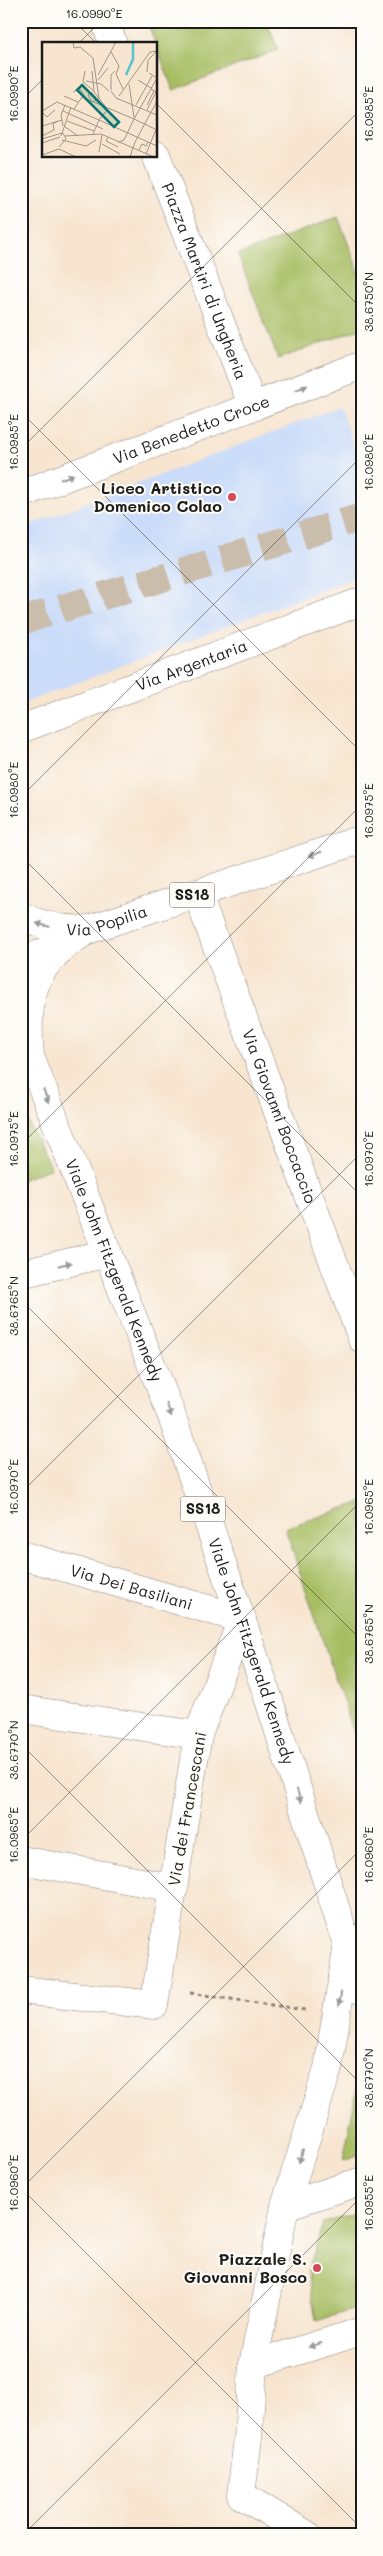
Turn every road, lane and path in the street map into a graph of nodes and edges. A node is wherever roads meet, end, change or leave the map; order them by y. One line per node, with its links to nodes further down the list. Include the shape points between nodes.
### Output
1 (105, 21): 2 (street)
2 (112, 42)
3 (157, 158): 5 (street, Piazza Martiri di Ungheria)
4 (362, 366): 5 (street, Via Benedetto Croce, one-way to 4)
5 (253, 406): 6 (street, Via Benedetto Croce, one-way to 5)
6 (21, 494)
7 (362, 600): 8 (street, Via Argentaria)
8 (21, 729)
9 (362, 839): 10 (street, Via Popilia / SS18, one-way to 10)
10 (197, 893): 12 (street, Via Popilia / SS18); 18 (street, Via Giovanni Boccaccio)
11 (21, 916): 12 (street, Via Popilia / SS18, one-way to 11, via 69,931 38,924)
12 (90, 929): 13 (street)
13 (66, 943): 14 (street); 15 (street, Viale John Fitzgerald Kennedy, via 43,970 31,996)
14 (21, 962)
15 (26, 1045): 16 (street, Viale John Fitzgerald Kennedy / SS18, one-way to 16)
16 (108, 1253): 17 (street, one-way to 16); 20 (street, Viale John Fitzgerald Kennedy / SS18, one-way to 20, via 171,1414)
17 (21, 1274)
18 (362, 1339)
19 (21, 1555): 20 (street, Via Dei Basiliani)
20 (242, 1619): 22 (street, Via dei Francescani); 25 (street, Viale John Fitzgerald Kennedy / SS18, one-way to 25)
21 (21, 1710): 22 (street)
22 (198, 1735): 24 (street, Via dei Francescani)
23 (21, 1860): 24 (street)
24 (174, 1888): 28 (street, Via dei Francescani)
25 (347, 1950): 27 (street, Viale John Fitzgerald Kennedy / SS18); 29 (street, one-way to 29)
26 (21, 1990): 28 (street)
27 (362, 1992)
28 (156, 1996): 29 (path)
29 (337, 2015): 31 (street, one-way to 31, via 328,2068)
30 (362, 2180): 31 (street)
31 (285, 2206): 33 (street)
32 (362, 2330): 33 (street, one-way to 33)
33 (253, 2365): 34 (street, via 240,2494)
34 (307, 2535)

